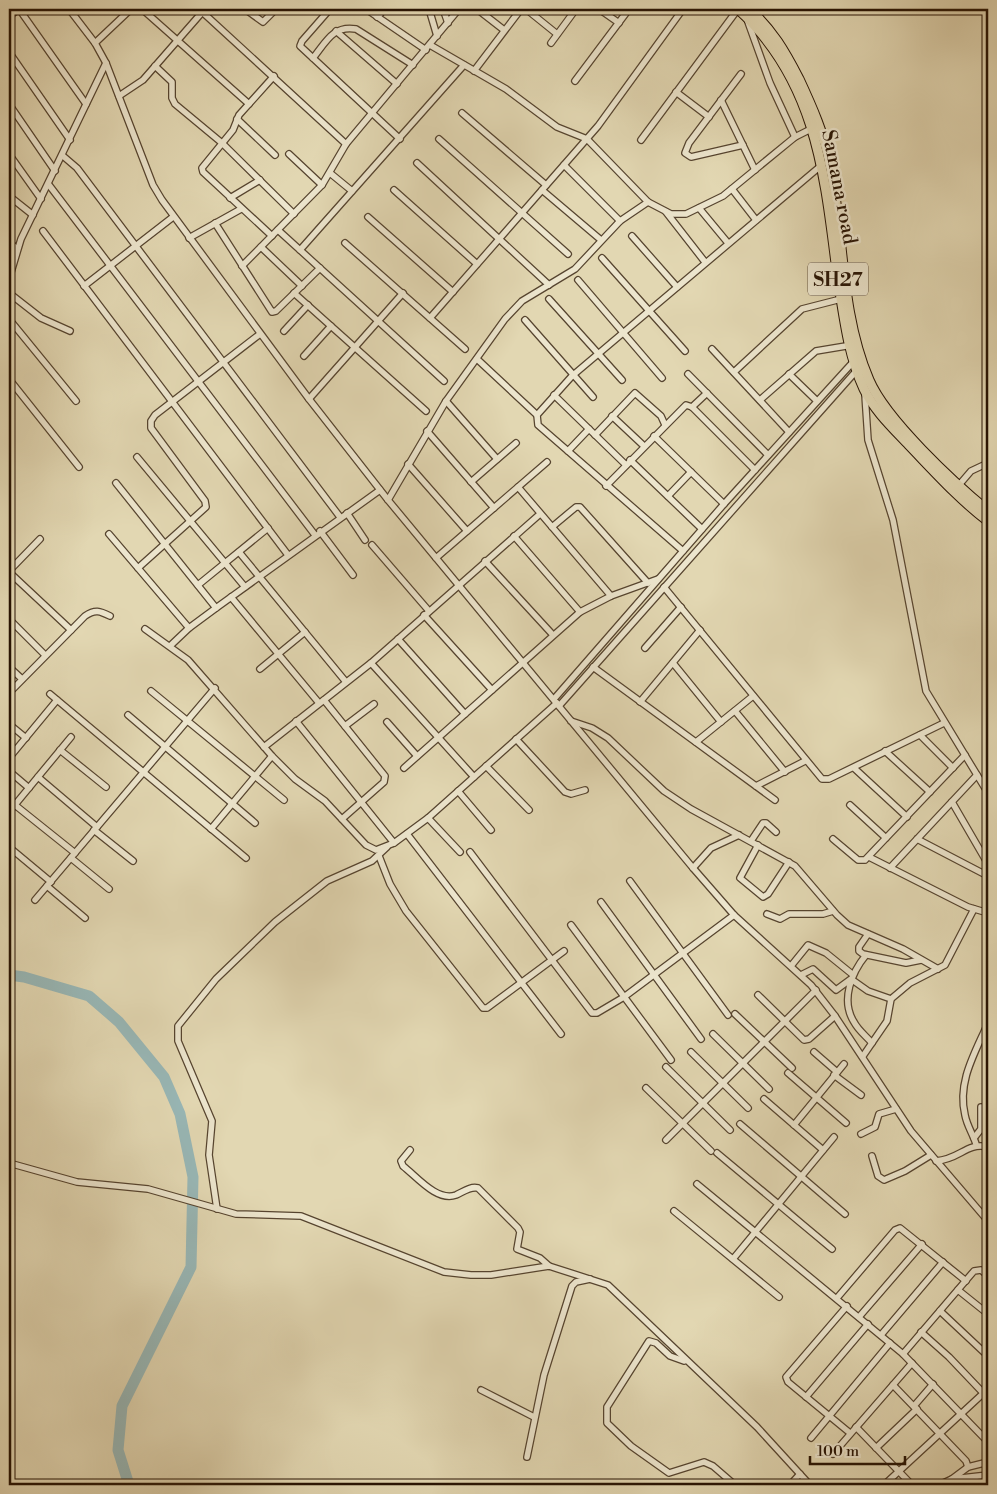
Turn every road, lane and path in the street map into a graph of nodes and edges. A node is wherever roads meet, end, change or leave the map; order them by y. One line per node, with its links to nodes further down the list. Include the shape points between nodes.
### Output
1 (20, 9): 23 (street); 50 (street)
2 (69, 9): 32 (street)
3 (131, 9): 32 (street)
4 (142, 9): 31 (street)
5 (245, 9): 6 (street, via 262,22)
6 (276, 9)
7 (330, 9): 36 (street, via 300,43)
8 (366, 9): 24 (street)
9 (385, 9): 24 (street)
10 (429, 9): 30 (street)
11 (443, 9): 25 (street)
12 (459, 9): 25 (street)
13 (477, 9): 27 (street)
14 (521, 9): 27 (street)
15 (526, 9): 22 (street)
16 (576, 9): 29 (street)
17 (599, 9): 26 (street)
18 (629, 9): 26 (street)
19 (682, 9): 60 (street)
20 (202, 10): 31 (street); 43 (street)
21 (743, 10): 46 (street); 56 (main road, Samana road / SH27, via 777,52); 57 (street, via 770,83)
22 (534, 11): 29 (street)
23 (9, 16)
24 (376, 17): 34 (street)
25 (448, 23): 30 (street)
26 (618, 24): 44 (street)
27 (504, 30): 41 (street)
28 (336, 31): 36 (street); 38 (street, via 356,29); 45 (street)
29 (557, 34): 33 (street)
30 (437, 36): 34 (street)
31 (177, 41): 39 (street); 51 (street)
32 (95, 43): 37 (street)
33 (551, 43)
34 (428, 48): 38 (street); 40 (street)
35 (9, 52): 61 (street)
36 (313, 58): 53 (street)
37 (106, 63): 47 (street); 50 (street)
38 (414, 65): 45 (street)
39 (155, 66): 47 (street, via 140,83); 63 (street, via 172,82 173,101)
40 (464, 66): 41 (street); 58 (street)
41 (474, 71): 60 (street, via 506,89 557,127)
42 (741, 74): 48 (street)
43 (274, 76): 51 (street); 64 (street)
44 (575, 81)
45 (398, 84): 53 (street)
46 (676, 92): 54 (street); 62 (street)
47 (119, 96): 93 (street, via 153,185)
48 (721, 100): 54 (street); 65 (street)
49 (9, 104): 74 (street)
50 (86, 104): 61 (street)
51 (249, 104): 55 (street)
52 (462, 113): 79 (street)
53 (372, 114): 58 (street); 64 (street)
54 (709, 117): 65 (street, via 686,149 687,156)
55 (237, 119): 63 (street, via 235,127); 68 (street)
56 (816, 127): 57 (street); 71 (main road, Samana road / SH27); 142 (main road, Samana road / SH27, via 833,184)
57 (795, 137): 73 (street)
58 (400, 139): 82 (street)
59 (439, 139): 90 (street)
60 (587, 139): 72 (street); 86 (street)
61 (70, 140): 69 (street)
62 (640, 140)
63 (222, 143): 76 (street); 84 (street, via 202,168)
64 (346, 144): 75 (street)
65 (744, 146): 73 (street)
66 (9, 154): 85 (street)
67 (289, 154): 78 (street)
68 (275, 155)
69 (63, 156): 74 (street); 108 (street, via 77,168)
70 (418, 163): 103 (street)
71 (822, 164): 95 (street); 130 (main road, Samana road / SH27)
72 (564, 166): 79 (street); 96 (street)
73 (755, 170): 80 (street)
74 (56, 171): 77 (street)
75 (330, 173): 78 (street); 82 (street)
76 (260, 180): 84 (street); 91 (street)
77 (48, 185): 85 (street); 116 (street)
78 (322, 186): 91 (street)
79 (544, 188): 90 (street); 104 (street)
80 (732, 189): 87 (street); 95 (street)
81 (394, 190): 115 (street)
82 (352, 191): 111 (street)
83 (9, 196): 92 (street)
84 (230, 198): 88 (street)
85 (41, 200): 92 (street)
86 (648, 202): 89 (street); 96 (street)
87 (699, 208): 89 (street, via 686,214); 106 (street)
88 (241, 209): 97 (street); 100 (street)
89 (665, 211): 114 (street)
90 (522, 213): 103 (street); 112 (street)
91 (294, 214): 98 (street)
92 (33, 215): 110 (street)
93 (173, 218): 102 (street); 108 (street)
94 (368, 218): 125 (street)
95 (756, 220): 106 (street)
96 (620, 221): 104 (street)
97 (215, 223): 102 (street); 117 (street)
98 (278, 230): 100 (street); 111 (street)
99 (44, 231): 122 (street)
100 (272, 236): 109 (street)
101 (632, 236): 124 (street)
102 (188, 238): 141 (street)
103 (500, 238): 115 (street); 121 (street)
104 (601, 240): 121 (street, via 575,269)
105 (9, 242): 110 (street)
106 (728, 242): 114 (street)
107 (345, 243): 127 (street)
108 (135, 247): 116 (street); 150 (street)
109 (261, 247): 117 (street); 123 (street)
110 (17, 249): 119 (street)
111 (300, 250): 118 (street)
112 (568, 254)
113 (602, 258): 132 (street)
114 (705, 262): 124 (street)
115 (476, 264): 125 (street)
116 (110, 266): 122 (street); 160 (street)
117 (242, 266): 128 (street, via 272,312)
118 (320, 268): 123 (street); 135 (street)
119 (9, 279)
120 (578, 280): 140 (street)
121 (549, 285): 149 (street, via 514,308)
122 (84, 286): 170 (street)
123 (302, 286): 128 (street)
124 (677, 287): 132 (street)
125 (453, 292): 133 (street)
126 (9, 293): 139 (street, via 41,318)
127 (403, 293): 133 (street); 135 (street)
128 (294, 294): 131 (street)
129 (549, 299): 147 (street)
130 (841, 300): 142 (main road, Samana road / SH27); 152 (street, via 802,309)
131 (308, 306): 137 (street); 138 (street)
132 (650, 310): 140 (street); 146 (street)
133 (430, 318): 144 (street)
134 (9, 319): 167 (street)
135 (378, 320): 143 (street); 159 (street)
136 (525, 320): 155 (street)
137 (331, 326): 143 (street); 148 (street)
138 (284, 331)
139 (70, 332)
140 (624, 333): 147 (street); 156 (street)
141 (260, 334): 150 (street); 165 (street)
142 (853, 345): 151 (main road, Samana road / SH27); 154 (street, via 816,351)
143 (354, 347): 165 (street); 172 (street)
144 (465, 349)
145 (712, 349): 152 (street)
146 (685, 351)
147 (599, 354): 155 (street); 158 (street)
148 (304, 356)
149 (477, 359): 168 (street); 173 (street)
150 (224, 362): 160 (street); 207 (street)
151 (858, 363): 161 (main road, Samana road / SH27); 169 (street); 196 (main road, Samana road / SH27, via 885,407); 235 (street)
152 (734, 372): 166 (street)
153 (688, 374): 162 (street)
154 (789, 374): 166 (street); 169 (street)
155 (572, 376): 163 (street); 164 (street)
156 (662, 378)
157 (9, 379): 191 (street)
158 (622, 380)
159 (444, 381)
160 (198, 382): 170 (street); 214 (street)
161 (865, 391): 208 (main road, Samana road / SH27, via 927,464); 283 (street, via 868,440 893,520 921,674 926,691)
162 (707, 393): 171 (street); 184 (street)
163 (554, 395): 173 (street); 177 (street)
164 (593, 397)
165 (308, 399): 199 (street)
166 (760, 400): 178 (street)
167 (76, 401)
168 (446, 401): 176 (street); 186 (street)
169 (817, 401): 178 (street)
170 (173, 402): 209 (street, via 155,415 150,424 205,501 204,510); 211 (street)
171 (692, 407): 175 (street, via 684,405); 192 (street)
172 (426, 411)
173 (537, 415): 183 (street, via 538,425)
174 (612, 416): 175 (street, via 637,393 661,416); 179 (street); 182 (street)
175 (665, 425): 180 (street)
176 (427, 430): 190 (street); 194 (street)
177 (589, 430): 179 (street); 183 (street)
178 (789, 432): 184 (street)
179 (594, 435): 188 (street)
180 (654, 436): 182 (street); 193 (street)
181 (516, 443): 186 (street)
182 (644, 446): 188 (street)
183 (568, 451): 197 (street)
184 (768, 455): 192 (street)
185 (137, 457): 209 (street)
186 (497, 459): 194 (street)
187 (547, 462): 198 (street)
188 (628, 463): 197 (street); 200 (street)
189 (988, 463): 196 (street, via 971,471)
190 (408, 464): 201 (street); 213 (street)
191 (79, 466)
192 (755, 470): 202 (street)
193 (691, 472): 200 (street); 202 (street)
194 (471, 482): 203 (street)
195 (116, 483): 219 (street)
196 (959, 485): 204 (main road, Samana road / SH27)
197 (606, 486): 221 (street)
198 (518, 487): 203 (street); 206 (street)
199 (380, 490): 201 (street); 205 (street)
200 (668, 496): 212 (street)
201 (388, 500): 224 (street)
202 (724, 504): 212 (street)
203 (494, 508): 213 (street)
204 (988, 511)
205 (347, 513): 207 (street); 218 (street)
206 (540, 514): 210 (street); 216 (street)
207 (340, 517): 214 (street)
208 (988, 521)
209 (191, 523): 219 (street); 226 (street)
210 (552, 527): 232 (street, via 580,507); 237 (street)
211 (268, 528): 222 (street); 223 (street)
212 (702, 530): 221 (street)
213 (467, 532): 224 (street)
214 (317, 533): 223 (street); 229 (street)
215 (109, 534): 227 (street)
216 (514, 536): 225 (street); 241 (street)
217 (40, 539): 228 (street)
218 (366, 540)
219 (165, 544): 227 (street); 233 (street)
220 (372, 545): 242 (street)
221 (683, 551): 231 (street)
222 (239, 552): 226 (street); 230 (street)
223 (288, 555): 230 (street)
224 (436, 558): 234 (street)
225 (485, 561): 234 (street); 250 (street)
226 (224, 563): 233 (street); 236 (street)
227 (138, 568): 246 (street)
228 (9, 571): 247 (street)
229 (353, 575)
230 (259, 577): 236 (street); 249 (street)
231 (659, 579): 232 (street); 273 (street)
232 (648, 583): 237 (street)
233 (198, 585): 240 (street)
234 (458, 585): 242 (street); 256 (street)
235 (664, 586): 239 (street); 260 (street)
236 (245, 587): 238 (street)
237 (612, 596): 241 (street)
238 (231, 597): 240 (street); 254 (street)
239 (681, 607): 248 (street); 253 (street)
240 (216, 608): 246 (street)
241 (580, 612): 250 (street)
242 (426, 613): 251 (street); 265 (street)
243 (110, 616): 247 (street, via 93,611)
244 (9, 620): 255 (street)
245 (145, 628): 252 (street)
246 (189, 628): 252 (street)
247 (71, 630): 255 (street)
248 (700, 630): 258 (street); 269 (street)
249 (305, 632): 254 (street); 263 (street)
250 (552, 635): 256 (street)
251 (398, 639): 257 (street); 276 (street)
252 (173, 644): 264 (street)
253 (646, 648)
254 (278, 654): 261 (street); 271 (street)
255 (45, 655): 262 (street)
256 (523, 662): 265 (street); 273 (street)
257 (371, 663): 263 (street); 289 (street)
258 (673, 663): 272 (street); 282 (street)
259 (9, 667): 262 (street)
260 (593, 667): 272 (street); 273 (street)
261 (260, 669)
262 (22, 680): 267 (street)
263 (346, 682): 271 (street)
264 (215, 688): 278 (street); 293 (street)
265 (492, 690): 276 (street)
266 (151, 691): 278 (street)
267 (9, 693)
268 (50, 694): 270 (street)
269 (753, 696): 275 (street); 300 (street)
270 (57, 700): 288 (street); 306 (street)
271 (321, 702): 279 (street); 285 (street)
272 (640, 702): 291 (street)
273 (556, 703): 280 (street); 290 (street)
274 (374, 704): 285 (street)
275 (735, 711): 282 (street); 307 (street)
276 (465, 714): 289 (street)
277 (128, 715): 292 (street)
278 (187, 721): 292 (street); 309 (street)
279 (296, 721): 293 (street); 323 (street)
280 (571, 721): 337 (street, via 598,731 664,791); 355 (street)
281 (387, 722): 298 (street)
282 (721, 722): 291 (street)
283 (944, 723): 286 (street); 296 (street)
284 (9, 724): 288 (street)
285 (345, 726): 323 (street, via 385,776 384,782)
286 (920, 735): 295 (street); 304 (street)
287 (71, 736): 294 (street)
288 (26, 738): 299 (street)
289 (438, 738): 298 (street); 311 (street)
290 (516, 739): 301 (street); 315 (street, via 565,792 571,794)
291 (696, 742): 312 (street)
292 (165, 747): 306 (street); 322 (street)
293 (264, 747): 297 (street)
294 (60, 750): 310 (street); 313 (street)
295 (885, 751): 303 (street); 317 (street)
296 (965, 755): 304 (street); 308 (street)
297 (272, 756): 309 (street); 330 (street)
298 (417, 756): 302 (street)
299 (9, 758)
300 (805, 762): 303 (street, via 825,780); 307 (street)
301 (486, 766): 311 (street); 326 (street)
302 (404, 768)
303 (854, 768): 328 (street)
304 (953, 768): 317 (street)
305 (9, 771): 314 (street)
306 (143, 772): 332 (street); 333 (street)
307 (785, 772): 312 (street)
308 (977, 774): 318 (street); 321 (street)
309 (254, 776): 319 (street); 322 (street)
310 (38, 777): 314 (street); 332 (street)
311 (474, 777): 316 (street)
312 (756, 786): 320 (street)
313 (106, 787)
314 (29, 788): 324 (street)
315 (585, 790)
316 (458, 791): 329 (street); 334 (street)
317 (930, 792): 328 (street)
318 (988, 793)
319 (284, 800)
320 (775, 800)
321 (952, 802): 340 (street); 354 (street)
322 (232, 803): 331 (street); 333 (street)
323 (361, 803): 330 (street); 342 (street)
324 (14, 805): 327 (street); 348 (street)
325 (850, 805): 338 (street)
326 (529, 810)
327 (9, 812)
328 (907, 816): 338 (street)
329 (428, 818): 336 (street); 346 (street)
330 (342, 819): 345 (street, via 369,848)
331 (255, 823)
332 (96, 828): 348 (street); 352 (street)
333 (211, 829): 351 (street)
334 (491, 830)
335 (776, 832): 341 (street, via 763,823)
336 (407, 834): 342 (street); 381 (street)
337 (739, 835): 341 (street); 355 (street, via 711,848)
338 (886, 838): 350 (street)
339 (833, 839): 350 (street, via 860,861)
340 (917, 839): 356 (street); 357 (street)
341 (751, 841): 343 (street)
342 (394, 843): 345 (street)
343 (758, 845): 353 (street); 353 (street, via 740,878 763,897)
344 (9, 847): 359 (street)
345 (387, 847): 349 (street)
346 (460, 852)
347 (470, 852): 374 (street)
348 (73, 855): 359 (street); 360 (street)
349 (379, 856): 381 (street, via 406,911 480,1007 487,1008); 434 (street, via 327,881 274,922 216,979 178,1026 178,1041 212,1121 209,1155)
350 (869, 857): 356 (street)
351 (246, 858)
352 (133, 861)
353 (789, 862): 364 (street)
354 (988, 864)
355 (693, 868): 367 (street)
356 (890, 868): 363 (street)
357 (988, 876)
358 (630, 881): 372 (street)
359 (49, 884): 361 (street); 368 (street)
360 (109, 890)
361 (35, 900)
362 (601, 902): 378 (street)
363 (974, 909): 365 (street); 377 (street, via 946,963)
364 (833, 911): 366 (street, via 789,914 780,919); 370 (street, via 848,925)
365 (988, 913)
366 (767, 914)
367 (734, 915): 372 (street); 376 (street)
368 (85, 918)
369 (571, 925): 384 (street)
370 (868, 934): 373 (street, via 859,949); 375 (street)
371 (564, 951): 374 (street)
372 (683, 953): 378 (street); 386 (street)
373 (866, 955): 375 (street, via 906,963); 380 (street)
374 (551, 960): 381 (street); 384 (street, via 592,1013)
375 (921, 960): 377 (street)
376 (791, 966): 379 (street); 380 (street, via 805,946 811,946 826,953)
377 (938, 969): 385 (street, via 910,983)
378 (653, 975): 384 (street); 393 (street)
379 (801, 975): 380 (street, via 813,969 836,990); 382 (street)
380 (852, 976): 385 (street, via 868,991); 395 (street, via 851,1015)
381 (522, 982): 391 (street)
382 (816, 990): 388 (street); 389 (street)
383 (758, 995): 389 (street)
384 (624, 997): 399 (street)
385 (891, 999): 395 (street, via 887,1021)
386 (728, 1014)
387 (735, 1014): 394 (street)
388 (835, 1016): 389 (street, via 806,1040 801,1039); 398 (street)
389 (784, 1021): 394 (street)
390 (988, 1024): 421 (street, via 963,1087 965,1114)
391 (561, 1034)
392 (713, 1034): 400 (street)
393 (701, 1039)
394 (764, 1042): 400 (street); 408 (street)
395 (872, 1043): 398 (street)
396 (690, 1052): 404 (street)
397 (814, 1052): 403 (street)
398 (862, 1056): 413 (street)
399 (670, 1060)
400 (743, 1063): 404 (street); 406 (street)
401 (844, 1064): 403 (street)
402 (666, 1067): 410 (street)
403 (836, 1073): 407 (street); 408 (street)
404 (723, 1083): 410 (street); 412 (street)
405 (646, 1088): 415 (street)
406 (769, 1089)
407 (861, 1095)
408 (816, 1098): 414 (street); 417 (street)
409 (764, 1099): 417 (street)
410 (702, 1104): 415 (street); 418 (street)
411 (981, 1106): 421 (street, via 982,1129)
412 (748, 1108)
413 (896, 1108): 419 (street, via 878,1114 875,1127); 427 (street)
414 (846, 1123)
415 (682, 1124): 422 (street); 433 (street)
416 (740, 1124): 431 (street)
417 (794, 1125): 426 (street)
418 (730, 1130)
419 (861, 1134)
420 (834, 1136): 426 (street)
421 (974, 1138): 423 (street)
422 (666, 1140)
423 (976, 1144): 424 (street); 429 (street, via 952,1159)
424 (988, 1147)
425 (410, 1150): 443 (street, via 401,1161 404,1166 441,1196 451,1197 473,1187 478,1188 518,1228 517,1249)
426 (823, 1150): 431 (street)
427 (931, 1155): 428 (street, via 884,1180 878,1176); 429 (street)
428 (872, 1156)
429 (936, 1161): 437 (street)
430 (9, 1163): 434 (street, via 77,1182 148,1188)
431 (802, 1176): 433 (street); 436 (street)
432 (696, 1184): 438 (street)
433 (778, 1204): 438 (street); 440 (street)
434 (214, 1208): 443 (street, via 236,1214 301,1216 444,1272 491,1275)
435 (674, 1211): 441 (street)
436 (845, 1214)
437 (988, 1220)
438 (756, 1231): 441 (street); 449 (street)
439 (922, 1244): 442 (street); 449 (street, via 898,1228); 453 (street)
440 (832, 1249)
441 (733, 1259): 448 (street)
442 (943, 1262): 446 (street); 456 (street)
443 (550, 1266): 445 (street)
444 (988, 1276): 446 (street, via 978,1269)
445 (590, 1279): 460 (street, via 613,1289); 470 (street, via 572,1286)
446 (966, 1281): 447 (street)
447 (958, 1290): 451 (street); 452 (street)
448 (779, 1297)
449 (837, 1298): 450 (street)
450 (847, 1306): 453 (street); 466 (street, via 787,1375 788,1382)
451 (940, 1310): 455 (street); 459 (street)
452 (988, 1314)
453 (859, 1316): 454 (street)
454 (868, 1324): 456 (street); 466 (street)
455 (921, 1332): 458 (street); 465 (street)
456 (881, 1335): 457 (street)
457 (890, 1343): 458 (street); 469 (street)
458 (903, 1354): 461 (street)
459 (988, 1355)
460 (687, 1362): 482 (street, via 757,1427); 485 (street, via 670,1356 649,1341 607,1407 607,1423 631,1446 669,1473 704,1462)
461 (912, 1363): 462 (street); 463 (street)
462 (893, 1384): 467 (street); 471 (street)
463 (933, 1384): 467 (street); 468 (street)
464 (481, 1390): 470 (street)
465 (987, 1394): 468 (street)
466 (806, 1397): 469 (street)
467 (915, 1408): 473 (street); 476 (street)
468 (962, 1414): 473 (street); 475 (street)
469 (829, 1415): 472 (street); 474 (street)
470 (534, 1417): 478 (street)
471 (856, 1427): 472 (street); 476 (street)
472 (850, 1433): 477 (street)
473 (941, 1434): 480 (street); 481 (street)
474 (811, 1438)
475 (988, 1442)
476 (876, 1448): 481 (street)
477 (833, 1454)
478 (527, 1457)
479 (988, 1461): 480 (street); 483 (street)
480 (968, 1466): 484 (street)
481 (900, 1471): 488 (street); 489 (street)
482 (800, 1474): 486 (street); 487 (street)
483 (987, 1475): 484 (street)
484 (952, 1478): 490 (street)
485 (735, 1485)
486 (790, 1485)
487 (810, 1485)
488 (884, 1485)
489 (912, 1485)
490 (939, 1485)

